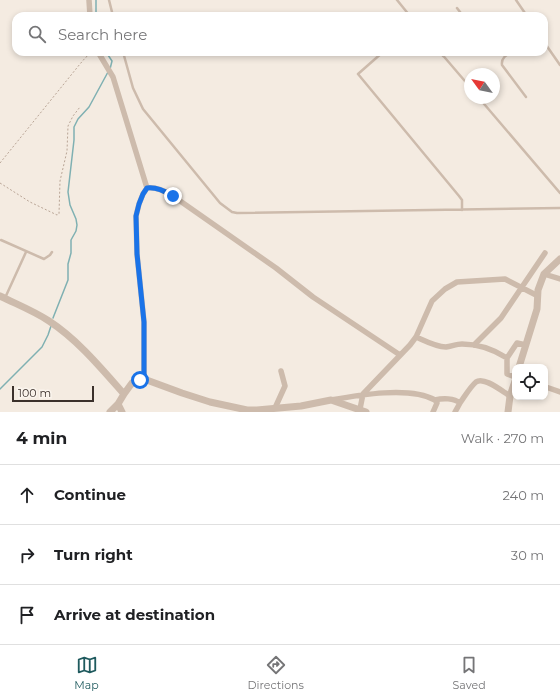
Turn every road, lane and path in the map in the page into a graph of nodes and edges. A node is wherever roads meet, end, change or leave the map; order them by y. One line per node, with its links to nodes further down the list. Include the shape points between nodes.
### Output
1 (89, 0): 6 (street)
2 (109, 0): 7 (lane)
3 (397, 0): 8 (lane)
4 (516, 0): 10 (lane)
5 (457, 8): 9 (lane)
6 (90, 12)
7 (113, 12)
8 (407, 12)
9 (460, 12)
10 (524, 12)
11 (548, 48): 18 (lane)
12 (88, 56): 23 (path)
13 (100, 56): 25 (street, via 115,83)
14 (124, 56): 28 (lane, via 133,88 149,118 220,203 232,212)
15 (378, 56): 28 (lane, via 358,74 459,196 463,205)
16 (443, 56): 19 (lane)
17 (506, 56): 20 (lane, via 501,62 502,65)
18 (560, 65)
19 (464, 81)
20 (526, 97)
21 (484, 104): 26 (lane)
22 (80, 107): 24 (path, via 68,126 60,181 59,214 30,202)
23 (0, 163)
24 (0, 184)
25 (147, 188): 42 (street, via 160,189 173,196); 47 (street, via 136,216 144,322)
26 (560, 194)
27 (560, 208): 28 (lane)
28 (462, 210)
29 (1, 240): 30 (lane)
30 (26, 252): 31 (lane, via 44,259); 38 (lane)
31 (52, 252)
32 (545, 253): 36 (street)
33 (560, 259): 34 (street)
34 (544, 274): 35 (street); 37 (street)
35 (560, 279)
36 (522, 287): 37 (street); 39 (street, via 505,278 452,284 432,301); 40 (street, via 501,318)
37 (538, 296): 41 (street, via 537,309)
38 (2, 298): 51 (street, via 61,329)
39 (416, 337): 40 (street, via 444,347); 42 (street)
40 (474, 345): 43 (street, via 493,350)
41 (526, 345): 43 (street, via 517,344); 44 (street)
42 (400, 356): 52 (street)
43 (507, 358): 46 (street, via 507,374)
44 (520, 364)
45 (281, 371): 58 (street, via 285,386)
46 (512, 376)
47 (144, 379): 51 (street, via 136,381); 58 (street, via 210,402 247,410)
48 (548, 388): 50 (street)
49 (512, 390): 53 (street)
50 (560, 392)
51 (124, 394): 57 (street)
52 (363, 394): 54 (street); 55 (street, via 411,393); 59 (street)
53 (510, 396): 56 (street, via 480,380 473,385); 64 (street)
54 (331, 400): 58 (street); 59 (street)
55 (435, 400): 56 (street, via 456,400); 62 (street, via 437,403)
56 (460, 403): 63 (street)
57 (118, 404): 60 (street); 61 (street)
58 (275, 408)
59 (359, 410)
60 (110, 412)
61 (122, 412)
62 (433, 412)
63 (456, 412)
64 (508, 412)

